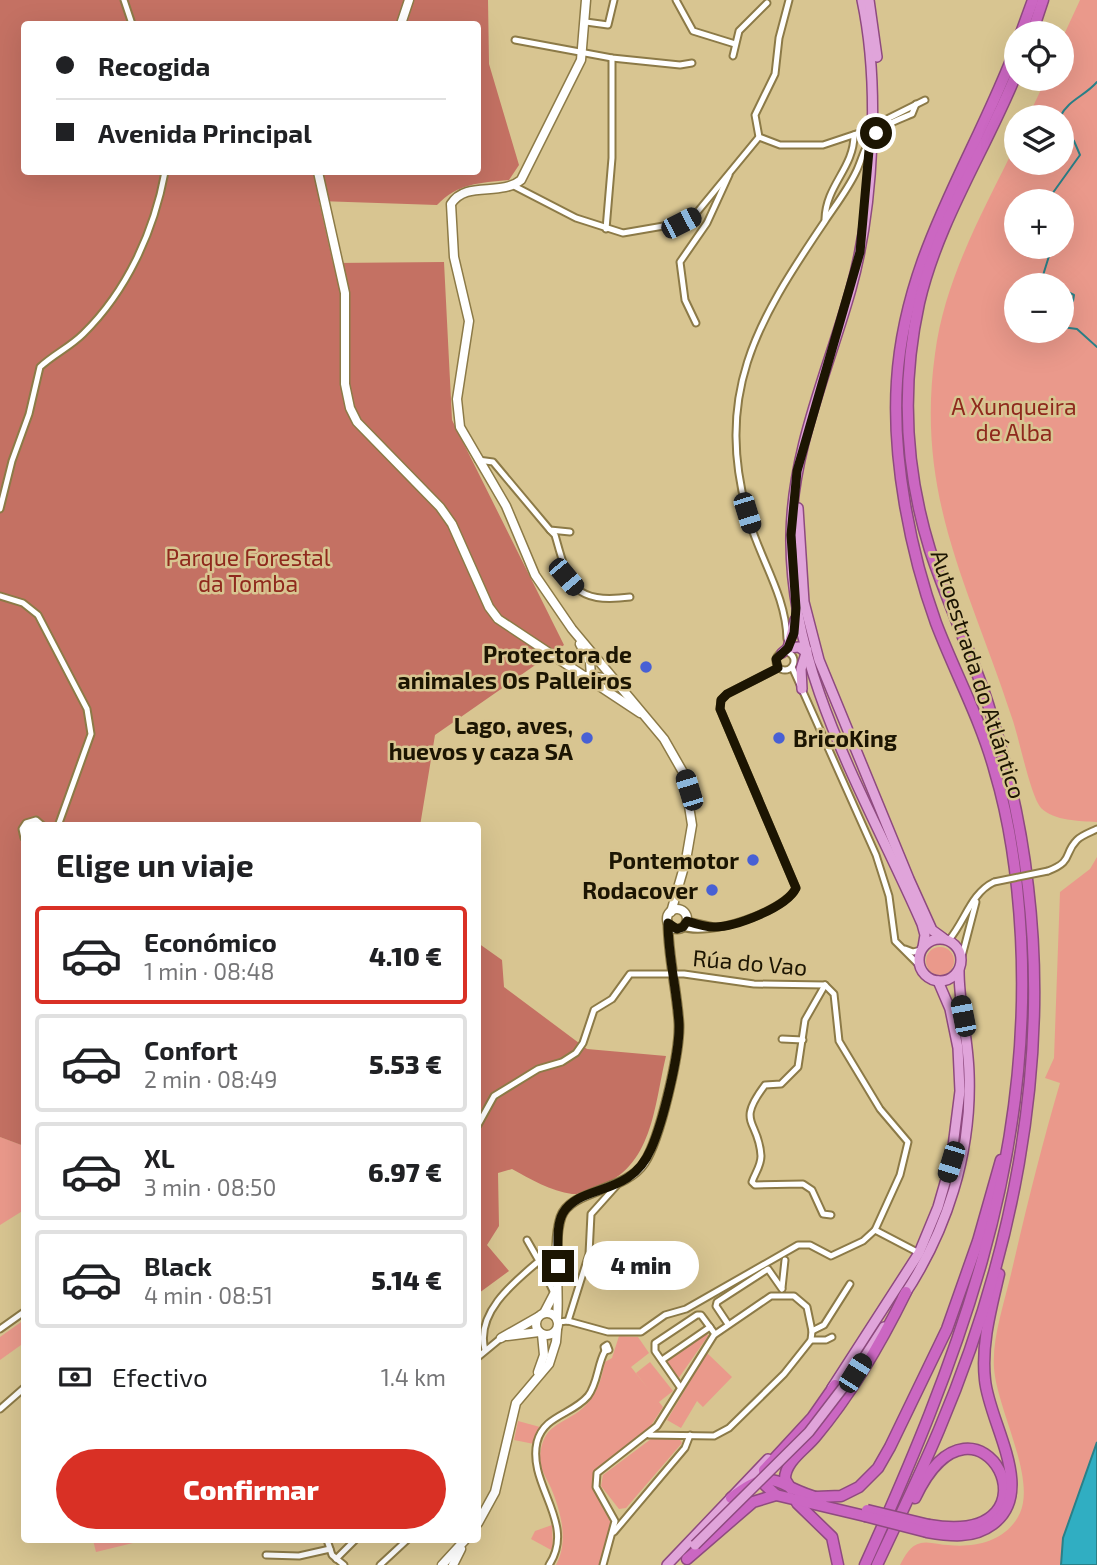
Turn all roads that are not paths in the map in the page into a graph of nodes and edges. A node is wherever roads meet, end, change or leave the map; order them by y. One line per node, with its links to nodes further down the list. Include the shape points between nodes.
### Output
1 (124, 0): 12 (street)
2 (409, 0): 13 (street)
3 (586, 0): 16 (street)
4 (614, 0): 16 (street, via 607,25)
5 (676, 0): 18 (street, via 693,31)
6 (789, 0): 29 (street, via 775,74 755,115)
7 (862, 0): 28 (main road, via 871,56)
8 (869, 0): 28 (main road, via 877,57)
9 (1033, 0): 14 (highway)
10 (1044, 0): 15 (highway)
11 (768, 1): 18 (street, via 744,24)
12 (131, 21)
13 (402, 21)
14 (1025, 21)
15 (1036, 21)
16 (586, 22): 19 (street)
17 (515, 40): 19 (street)
18 (735, 44): 20 (street)
19 (582, 52): 21 (street); 33 (street, via 527,170)
20 (733, 55)
21 (612, 58): 22 (street); 35 (street, via 612,158)
22 (692, 63)
23 (1004, 73): 74 (highway, Autoestrada do Atlántico, via 939,212 915,278 899,355 896,411 909,521 935,619 979,724 1006,818 1020,914 1023,1032)
24 (1008, 91): 76 (highway, Autoestrada do Atlántico, via 934,253 914,326 907,387 909,452 920,515 1007,767 1023,847 1035,1006)
25 (925, 100): 26 (street)
26 (916, 104): 27 (street, bridge); 28 (street, via 912,114)
27 (854, 135): 29 (street, via 823,145 780,145); 34 (street, via 851,158 826,201)
28 (873, 136): 34 (street, via 855,175); 41 (main road, via 872,208 858,284 803,468 798,504); 45 (main road, via 860,252 797,471 791,535)
29 (759, 137): 30 (street)
30 (732, 169): 35 (street, via 694,216 681,223 623,233); 36 (street, via 707,223 680,262 685,300)
31 (163, 175): 38 (street, via 137,259 86,332 40,367)
32 (319, 175): 51 (street, via 345,293 345,384 357,422 440,507 462,540 498,620)
33 (514, 186): 35 (street, via 576,219); 37 (street, via 464,192 454,199 449,211 469,321 457,413)
34 (825, 221): 44 (street, via 781,284 761,323 742,378 739,403 742,495)
35 (606, 229)
36 (696, 323)
37 (478, 460): 39 (street, via 493,462); 46 (street, via 506,506 535,575)
38 (0, 509)
39 (550, 530): 40 (street); 43 (street, via 566,577 575,588 605,600)
40 (570, 532)
41 (802, 573): 45 (main road); 59 (main road, via 810,633 830,693)
42 (0, 596): 57 (street, via 23,603 38,615 87,709 91,734)
43 (631, 597)
44 (781, 601): 45 (street); 47 (street)
45 (796, 602): 47 (main road, via 794,633); 48 (main road)
46 (572, 629): 52 (street, via 590,662); 53 (street)
47 (786, 650): 48 (main road, via 803,647); 49 (street, via 792,656); 50 (street, via 776,659)
48 (807, 653): 55 (main road, via 801,669); 59 (main road); 65 (main road, via 821,697 922,924)
49 (792, 667): 50 (street); 55 (street)
50 (778, 668): 62 (street, via 727,694 720,709 796,888 782,905 702,932)
51 (580, 674): 52 (street); 54 (street)
52 (591, 676): 53 (street)
53 (613, 679): 54 (street); 56 (street)
54 (600, 688): 56 (street)
55 (802, 689): 64 (street, via 876,855 889,896)
56 (643, 715): 61 (street, via 676,755 689,790 690,843)
57 (59, 822)
58 (1097, 829): 60 (street, bridge, via 1076,841 1060,866 993,882)
59 (898, 855): 63 (main road, via 932,930)
60 (979, 892): 63 (street, via 963,922); 66 (street)
61 (675, 911): 62 (street); 62 (street, via 686,914)
62 (678, 925): 69 (street, via 668,941)
63 (946, 939): 65 (main road, via 932,940); 66 (main road)
64 (896, 943): 65 (street, via 908,950); 67 (street)
65 (922, 948): 67 (main road)
66 (962, 956): 68 (main road)
67 (919, 965): 70 (main road, via 926,976)
68 (959, 971): 70 (main road); 87 (main road, via 969,1074 962,1159 945,1217)
69 (672, 975): 71 (street, Rúa do Vao, via 754,984); 75 (street, Rúa do Vao, via 630,974 612,999 594,1010 576,1054 494,1096); 77 (street, via 679,1037 656,1135 643,1164)
70 (938, 981): 81 (main road, via 956,1030 960,1091 951,1162)
71 (825, 985): 73 (street, via 805,1020); 79 (street, via 836,1001 839,1041 880,1109 908,1142 900,1175)
72 (782, 1039): 73 (street)
73 (803, 1040): 78 (street, via 798,1067 781,1084 765,1085 751,1106 749,1118 761,1154 752,1182 758,1186 808,1186 823,1214)
74 (1017, 1102): 116 (highway, via 978,1241 947,1329 890,1447 859,1488 841,1496); 141 (highway, Autoestrada do Atlántico, via 998,1204 965,1322)
75 (481, 1120)
76 (1023, 1142): 122 (highway, via 1023,1168 987,1327 984,1363 987,1397 1013,1493 1002,1518 989,1528 958,1535); 142 (highway, Autoestrada do Atlántico, via 996,1261 963,1368)
77 (617, 1185): 84 (street, via 579,1200 563,1212); 91 (street, via 591,1214 589,1254)
78 (831, 1216)
79 (875, 1230): 81 (street); 91 (street, via 831,1256 810,1245 797,1245 641,1332 598,1331)
80 (527, 1240): 83 (street)
81 (919, 1253): 107 (main road)
82 (785, 1259): 86 (street)
83 (539, 1261): 88 (street); 102 (street, via 493,1307 484,1333)
84 (558, 1284): 88 (street); 92 (street)
85 (850, 1284): 96 (street, via 824,1325)
86 (781, 1292): 93 (street); 93 (street, via 768,1269 716,1306); 96 (street, via 807,1307)
87 (906, 1292): 115 (highway, via 859,1379 787,1469 785,1479); 132 (main road, bridge, via 855,1373 809,1432 695,1545)
88 (555, 1294): 90 (street)
89 (21, 1314): 95 (street)
90 (541, 1315): 92 (street); 97 (street, via 536,1323); 100 (street)
91 (568, 1321): 92 (street)
92 (557, 1324): 97 (street, via 551,1335); 106 (street, via 553,1354)
93 (729, 1325): 98 (street)
94 (710, 1327): 98 (street); 105 (street); 105 (street, via 697,1315 655,1343)
95 (0, 1329)
96 (812, 1331): 101 (street)
97 (540, 1333): 100 (street); 106 (street, via 544,1355)
98 (715, 1334): 108 (street)
99 (832, 1336): 101 (street)
100 (501, 1338): 102 (street)
101 (811, 1340): 112 (street, via 729,1428 714,1436)
102 (485, 1350): 104 (street)
103 (605, 1351): 137 (street, via 589,1395 546,1425 538,1440 536,1466 559,1538)
104 (481, 1354)
105 (662, 1360): 108 (street)
106 (537, 1377): 121 (street, via 516,1404 495,1492)
107 (835, 1385): 113 (highway, via 812,1418 766,1466); 117 (main road)
108 (680, 1387): 111 (street)
109 (21, 1391): 110 (street)
110 (0, 1409)
111 (649, 1435): 112 (street); 118 (street, via 597,1473 598,1492)
112 (690, 1435): 120 (street, via 685,1448)
113 (763, 1479): 114 (highway, via 767,1489); 115 (highway, via 775,1480); 117 (highway)
114 (776, 1494): 115 (highway); 132 (highway, via 753,1502)
115 (791, 1494): 116 (highway); 119 (highway); 140 (highway, via 832,1537)
116 (816, 1497): 119 (highway)
117 (731, 1498): 139 (main road)
118 (612, 1513): 120 (street); 123 (street)
119 (866, 1513): 122 (highway, bridge)
120 (628, 1515): 123 (street)
121 (481, 1518)
122 (928, 1528): 143 (highway, via 985,1521 1004,1495 999,1465 971,1449 940,1461 917,1493)
123 (614, 1532): 138 (street)
124 (328, 1543): 129 (street)
125 (352, 1543): 131 (street)
126 (404, 1543): 134 (street)
127 (463, 1543): 135 (street)
128 (464, 1543): 136 (street)
129 (330, 1549): 130 (street, via 299,1556); 131 (street)
130 (266, 1555)
131 (335, 1559): 133 (street)
132 (686, 1562)
133 (344, 1565)
134 (380, 1565)
135 (442, 1565)
136 (453, 1565)
137 (549, 1565)
138 (603, 1565)
139 (667, 1565)
140 (838, 1565)
141 (865, 1565)
142 (877, 1565)
143 (883, 1565)

